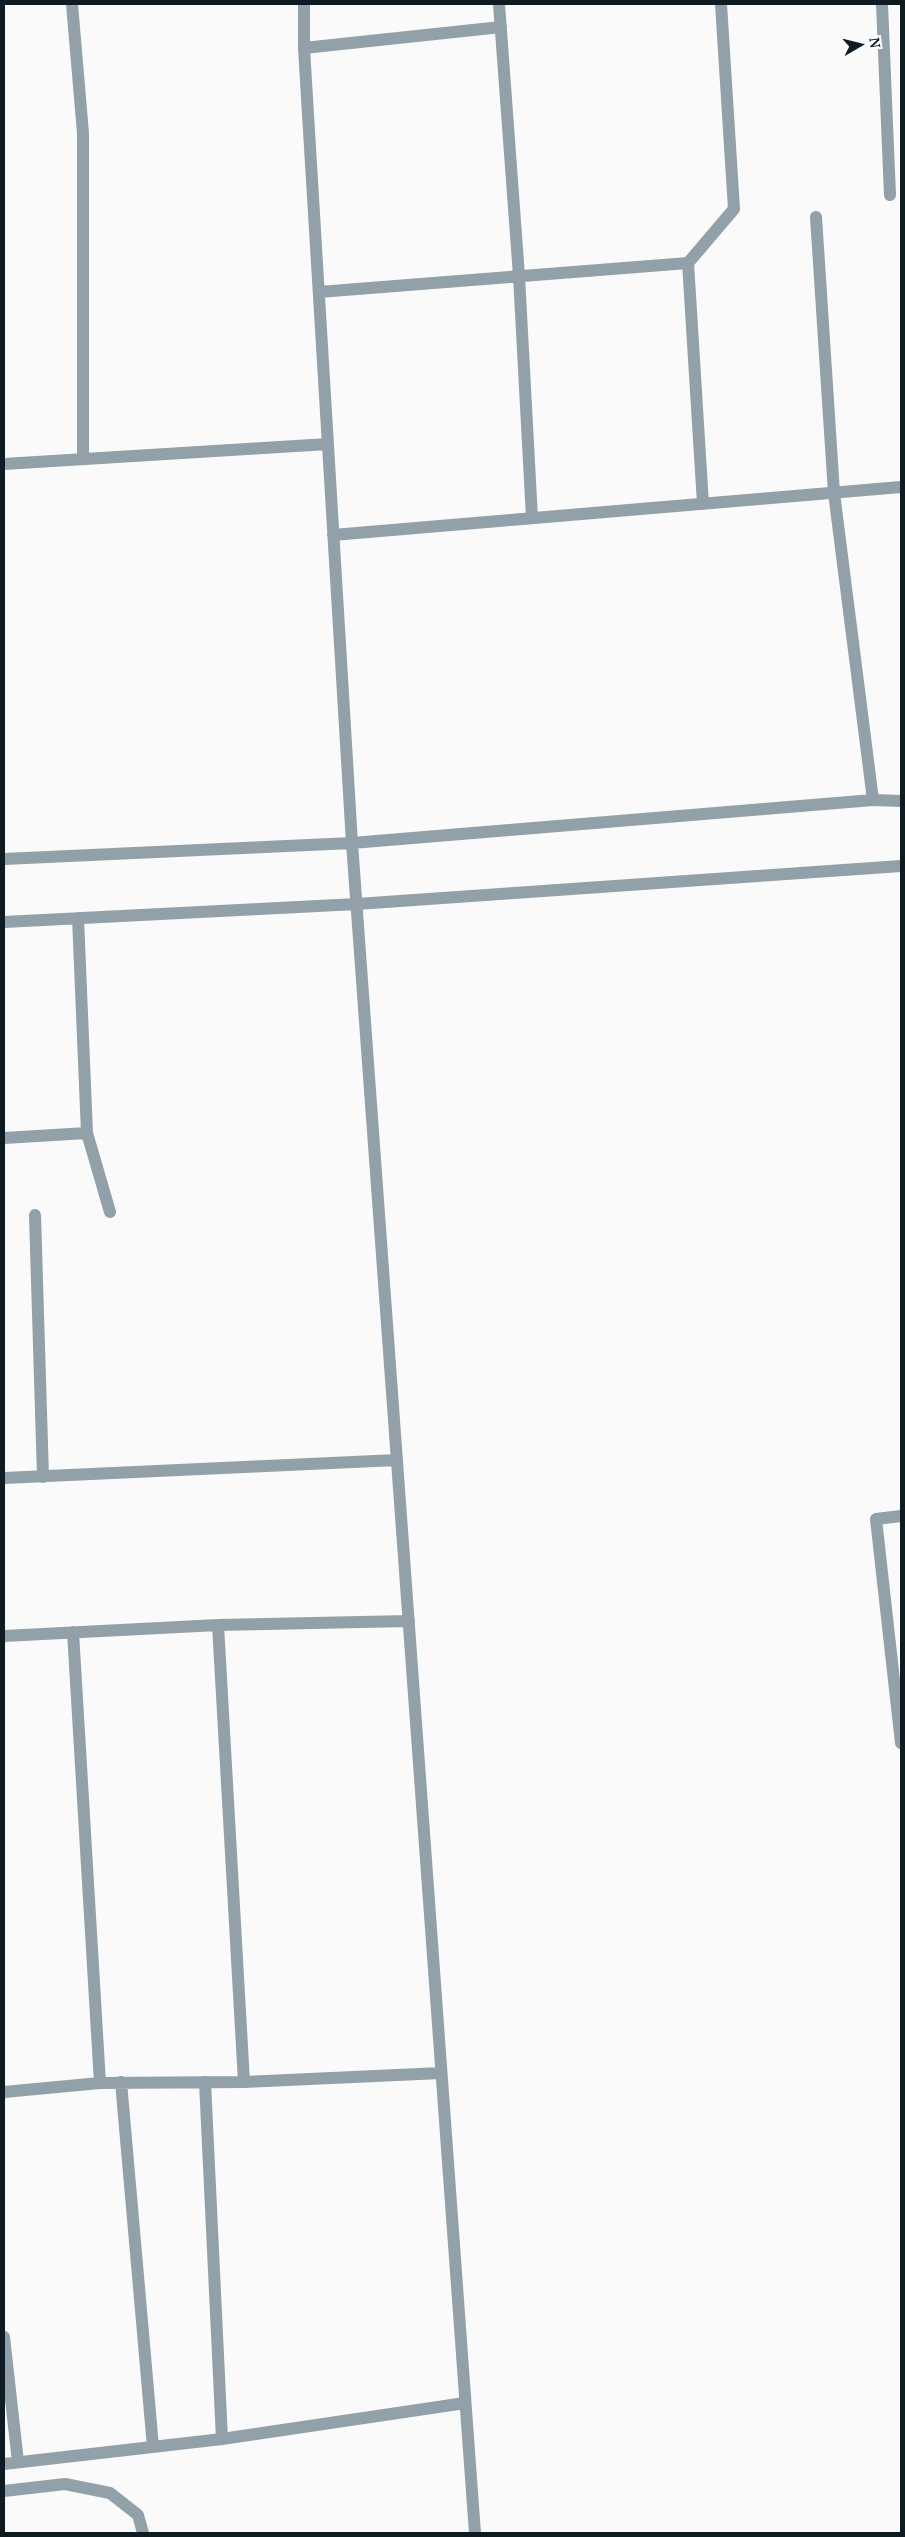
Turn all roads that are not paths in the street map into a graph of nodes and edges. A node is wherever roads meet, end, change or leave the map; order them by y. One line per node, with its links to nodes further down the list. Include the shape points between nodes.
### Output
1 (72, 4): 14 (street, via 83,133)
2 (304, 4): 7 (street)
3 (499, 4): 6 (street)
4 (720, 4): 10 (street, via 734,209)
5 (882, 4): 8 (street)
6 (501, 26): 7 (street); 11 (street)
7 (304, 48): 12 (street)
8 (890, 195)
9 (816, 217): 17 (street)
10 (688, 263): 11 (street); 18 (street)
11 (519, 276): 12 (street); 19 (street)
12 (318, 292): 13 (street)
13 (328, 444): 14 (street); 20 (street)
14 (83, 459): 15 (street)
15 (4, 464)
16 (901, 487): 17 (street)
17 (834, 493): 18 (street); 21 (street)
18 (703, 504): 19 (street)
19 (532, 518): 20 (street)
20 (333, 535): 23 (street)
21 (873, 800): 22 (street); 23 (street)
22 (901, 801)
23 (352, 843): 24 (street); 26 (street)
24 (4, 859)
25 (901, 866): 26 (street)
26 (357, 904): 27 (street); 33 (street)
27 (78, 918): 28 (street); 29 (street)
28 (4, 922)
29 (88, 1133): 30 (street); 31 (street)
30 (4, 1138)
31 (110, 1212)
32 (35, 1215): 34 (street)
33 (397, 1460): 34 (street); 37 (street)
34 (43, 1477): 35 (street)
35 (4, 1478)
36 (901, 1516): 41 (street, via 876,1519)
37 (409, 1621): 38 (street); 42 (street)
38 (218, 1625): 39 (street); 45 (street)
39 (73, 1632): 40 (street); 46 (street)
40 (4, 1636)
41 (901, 1743)
42 (441, 2073): 45 (street); 49 (street)
43 (121, 2082): 44 (street); 46 (street); 51 (street)
44 (205, 2082): 45 (street); 50 (street)
45 (244, 2082)
46 (100, 2083): 47 (street)
47 (4, 2092)
48 (4, 2337): 52 (street)
49 (465, 2403): 50 (street); 56 (street)
50 (222, 2438): 51 (street)
51 (153, 2446): 52 (street)
52 (18, 2462): 53 (street)
53 (4, 2464)
54 (4, 2491): 55 (street, via 65,2484 110,2493 138,2514)
55 (143, 2533)
56 (475, 2533)

